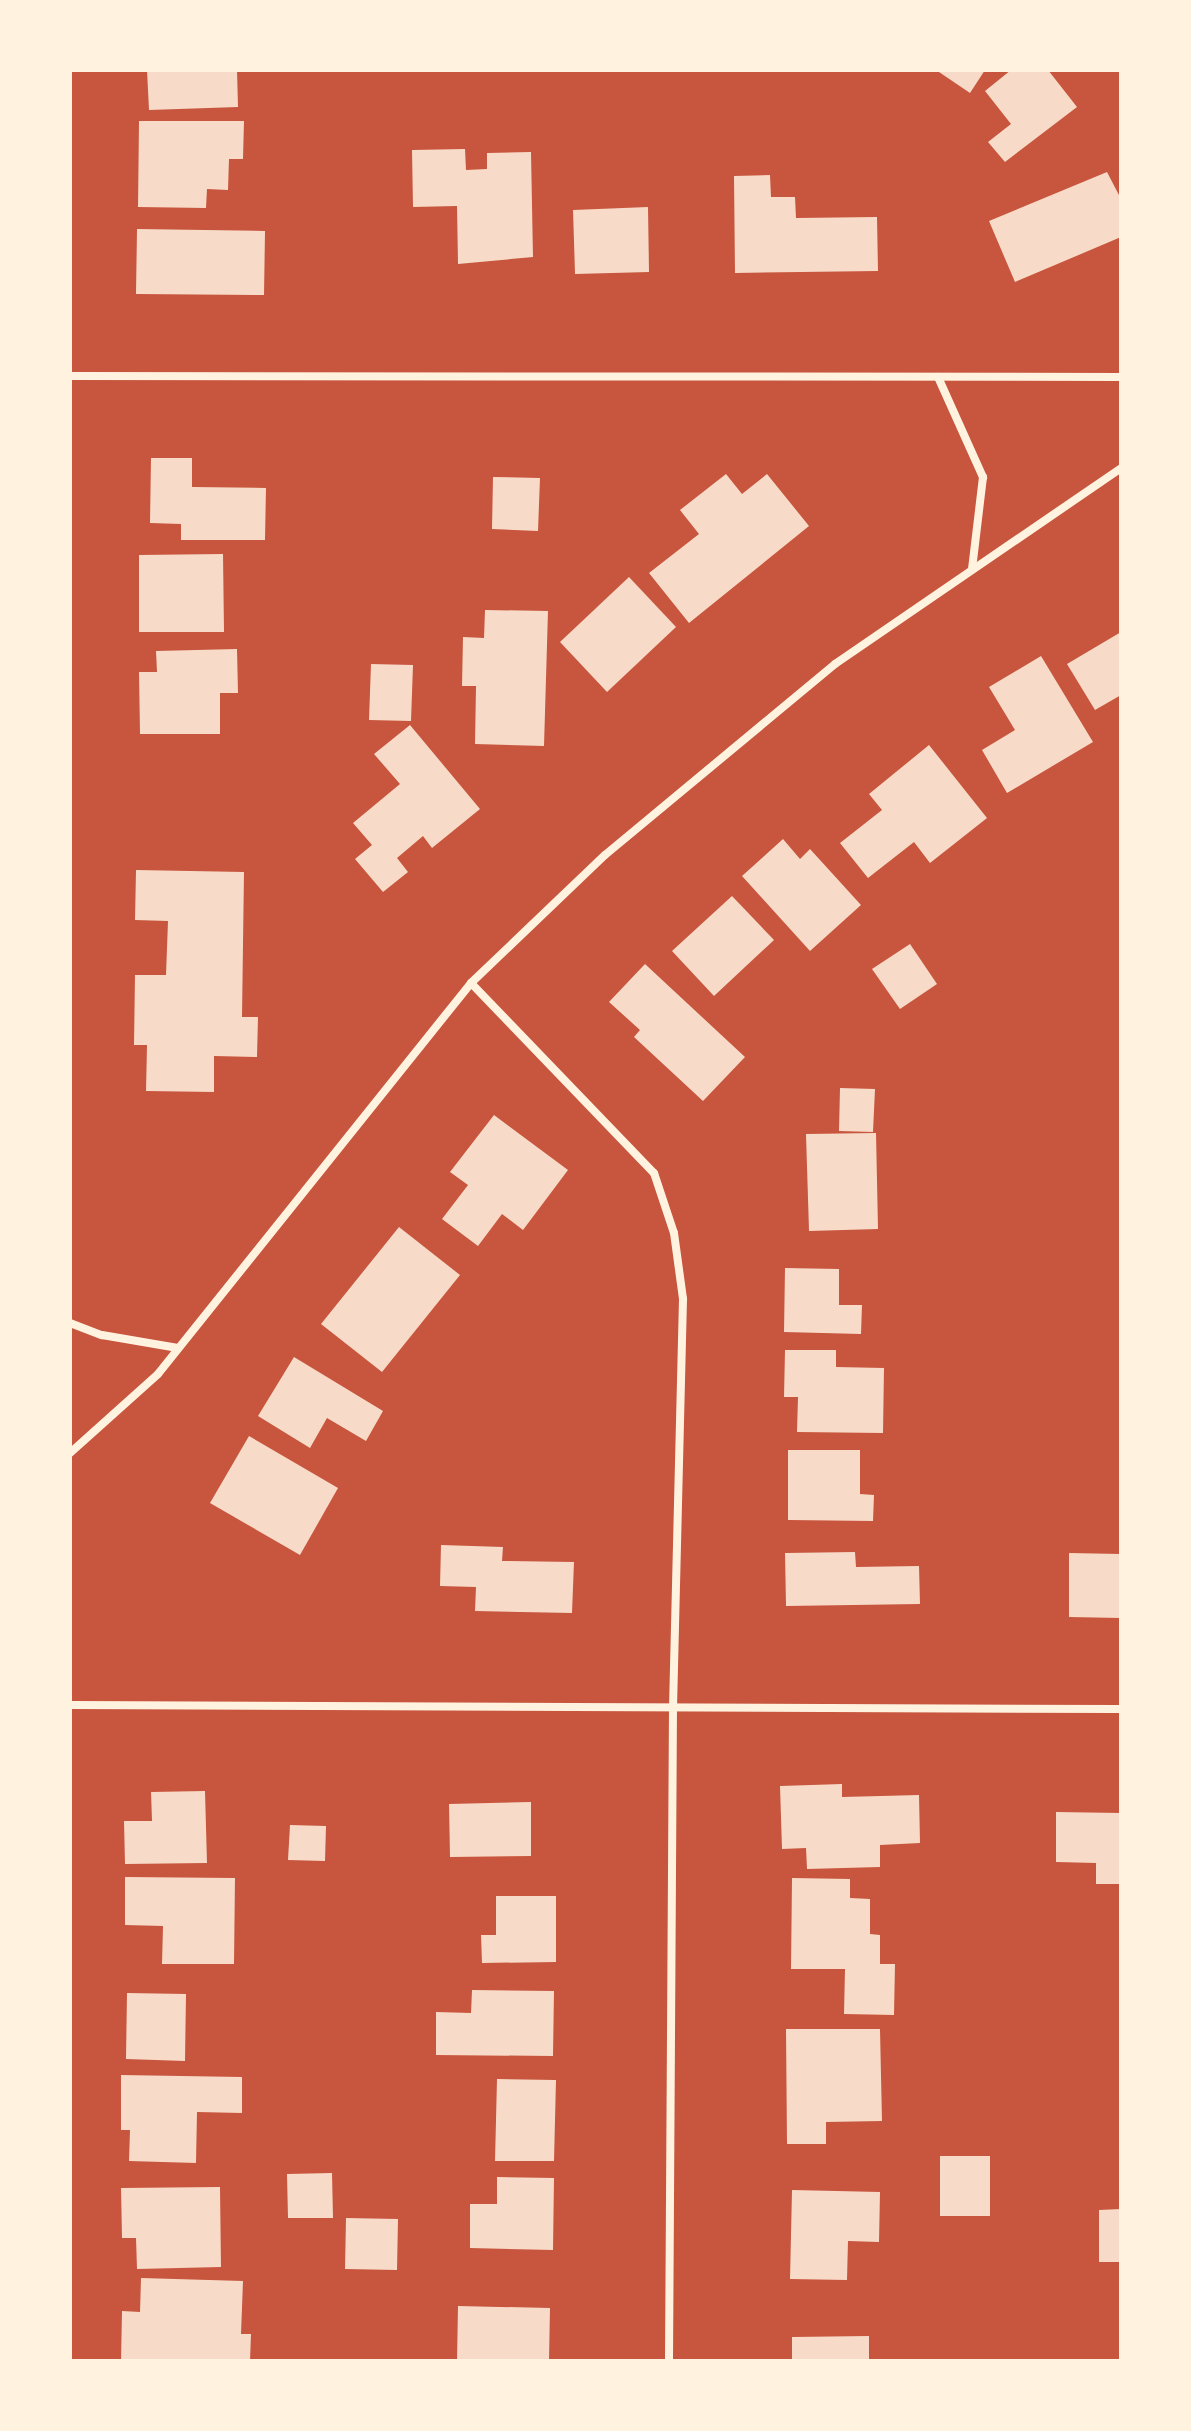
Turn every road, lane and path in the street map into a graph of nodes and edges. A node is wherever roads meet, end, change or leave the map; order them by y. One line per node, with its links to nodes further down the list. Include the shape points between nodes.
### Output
1 (70, 376): 2 (street)
2 (938, 377): 3 (street); 5 (street, via 983,477)
3 (1121, 377)
4 (1121, 468): 5 (street)
5 (972, 569): 6 (street, via 835,664 605,855)
6 (471, 983): 8 (street); 11 (street, via 654,1173 674,1233 683,1299)
7 (70, 1323): 8 (street, via 102,1335)
8 (178, 1348): 9 (street, via 158,1374)
9 (70, 1453)
10 (70, 1705): 11 (street)
11 (673, 1707): 12 (street); 13 (street)
12 (1121, 1709)
13 (669, 2361)

